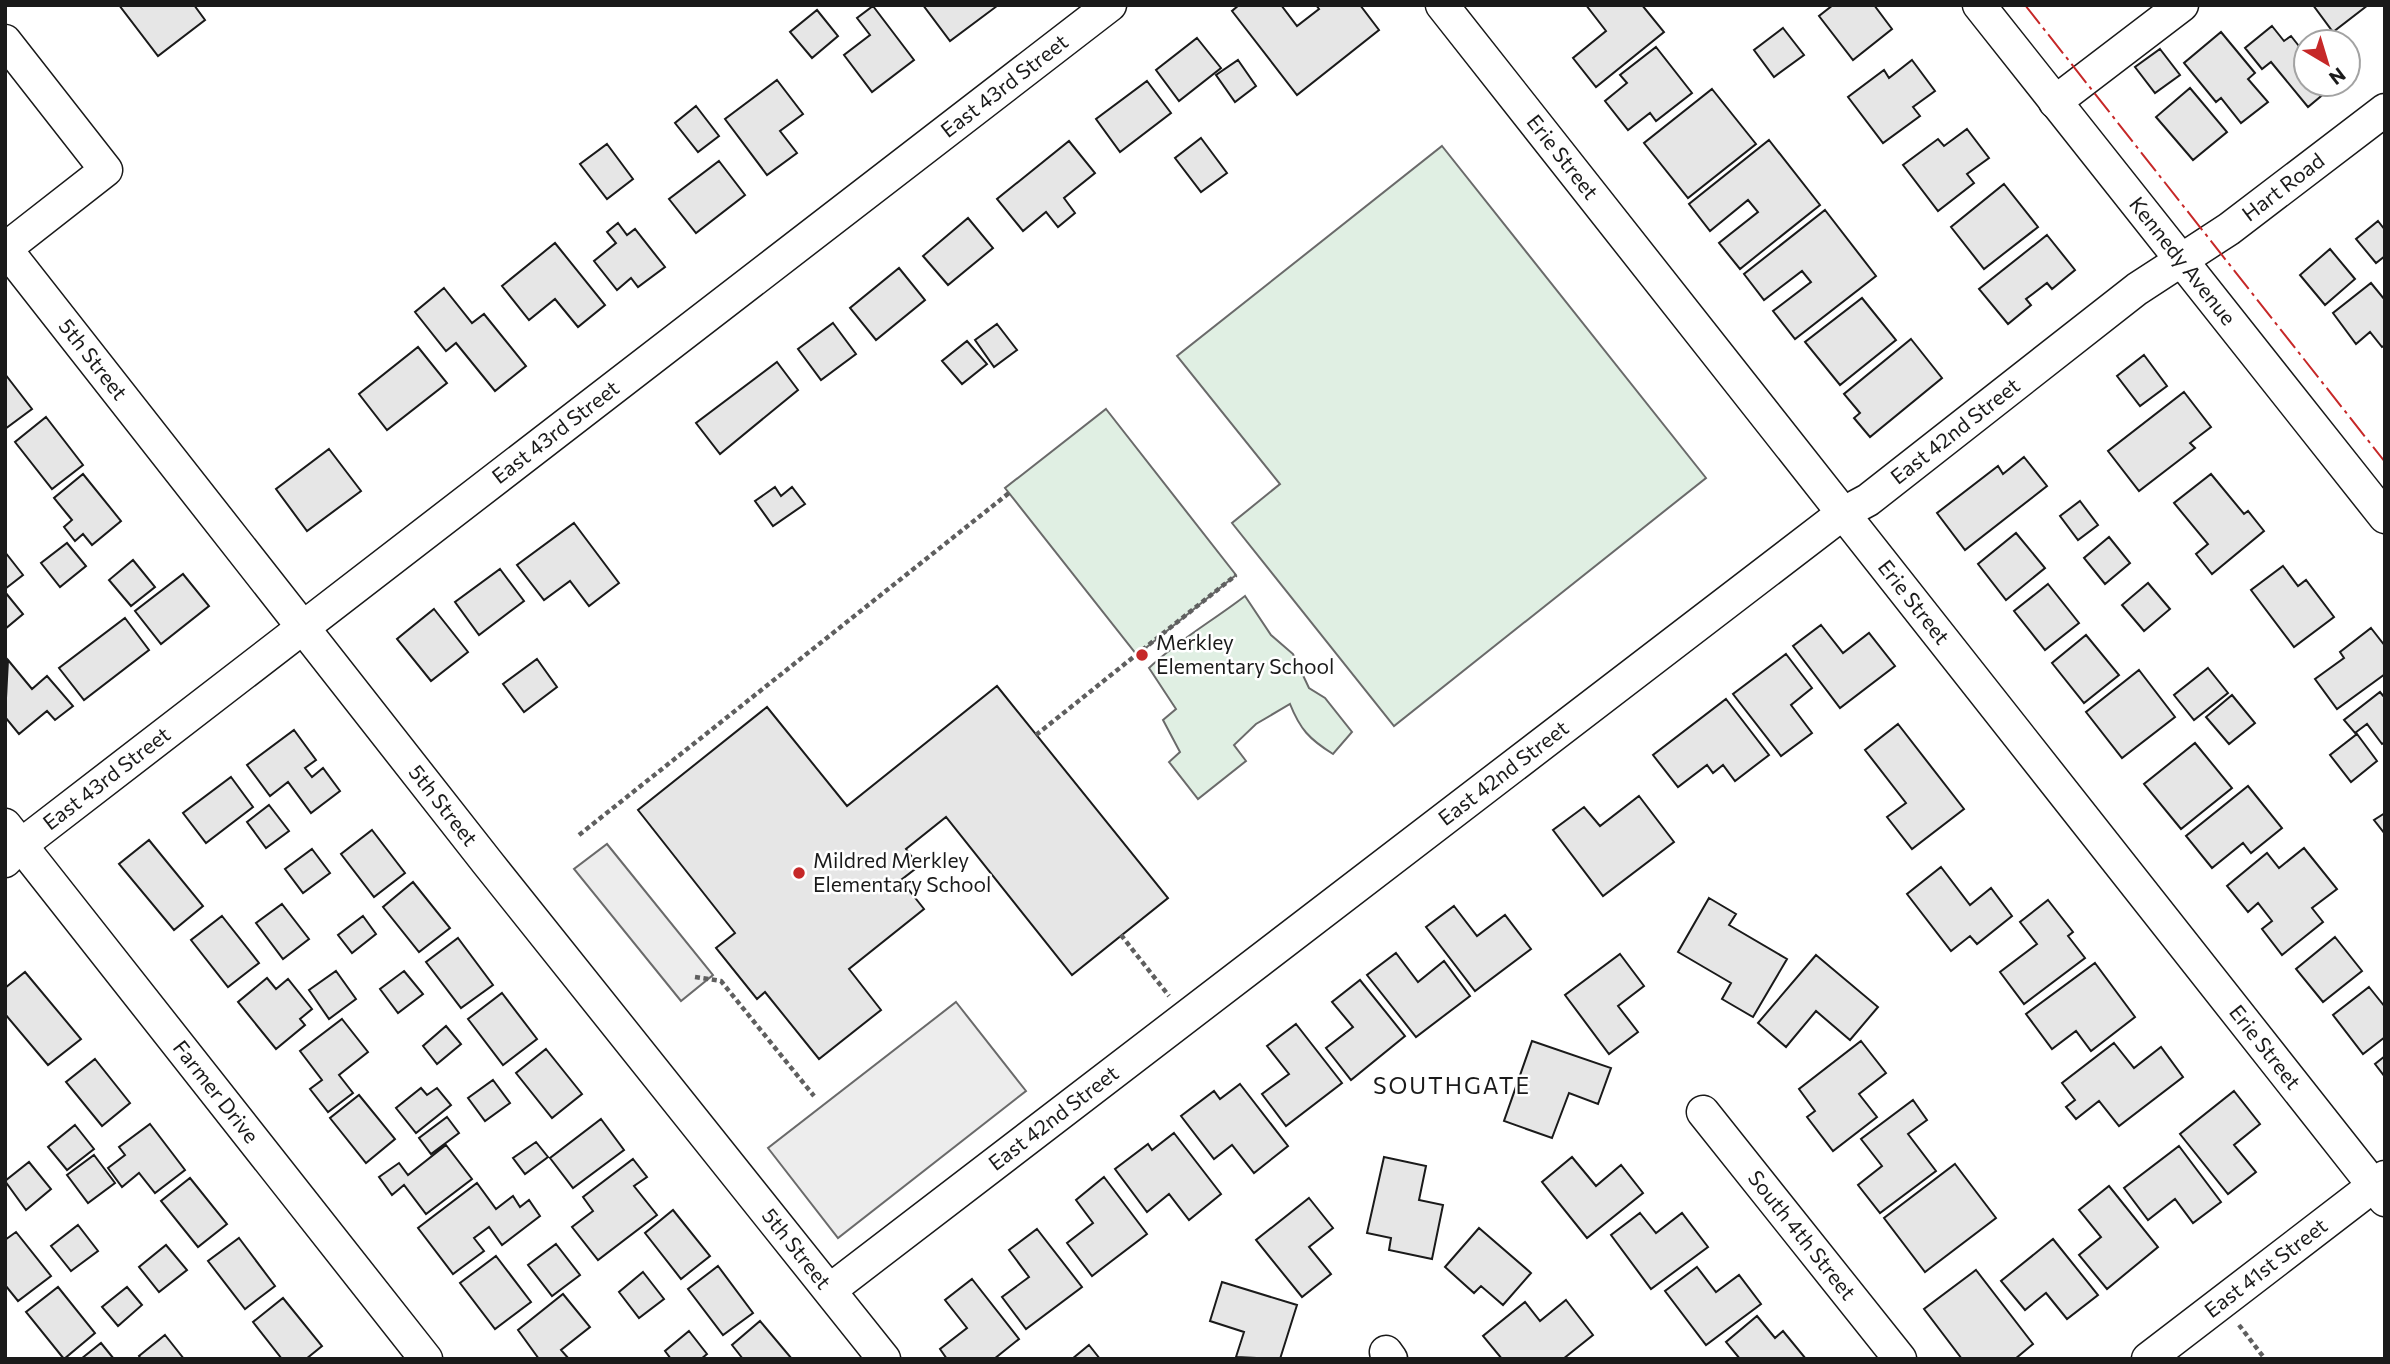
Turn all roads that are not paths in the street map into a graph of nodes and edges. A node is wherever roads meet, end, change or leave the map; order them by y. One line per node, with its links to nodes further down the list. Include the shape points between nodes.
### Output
1 (1110, 5): 12 (street, East 43rd Street)
2 (1442, 5): 10 (street, Erie Street)
3 (1979, 5): 6 (street, Kennedy Avenue)
4 (2182, 5): 6 (street)
5 (5, 41): 8 (street, via 106,170)
6 (2055, 102): 9 (street, Kennedy Avenue)
7 (2385, 110): 9 (street, Hart Road, via 2230,229)
8 (5, 248): 12 (street, 5th Street)
9 (2180, 261): 10 (street, East 42nd Street, via 2137,289 1868,500); 11 (street, Kennedy Avenue)
10 (1842, 514): 15 (street, Erie Street); 16 (street, East 42nd Street)
11 (2385, 517)
12 (304, 626): 13 (street, East 43rd Street); 16 (street, 5th Street)
13 (10, 844): 17 (street, Farmer Drive)
14 (1703, 1112): 19 (street, South 4th Street)
15 (2381, 1188): 20 (street, East 41st Street)
16 (830, 1290): 18 (street, 5th Street)
17 (426, 1359)
18 (884, 1359)
19 (1900, 1359)
20 (2148, 1359)

